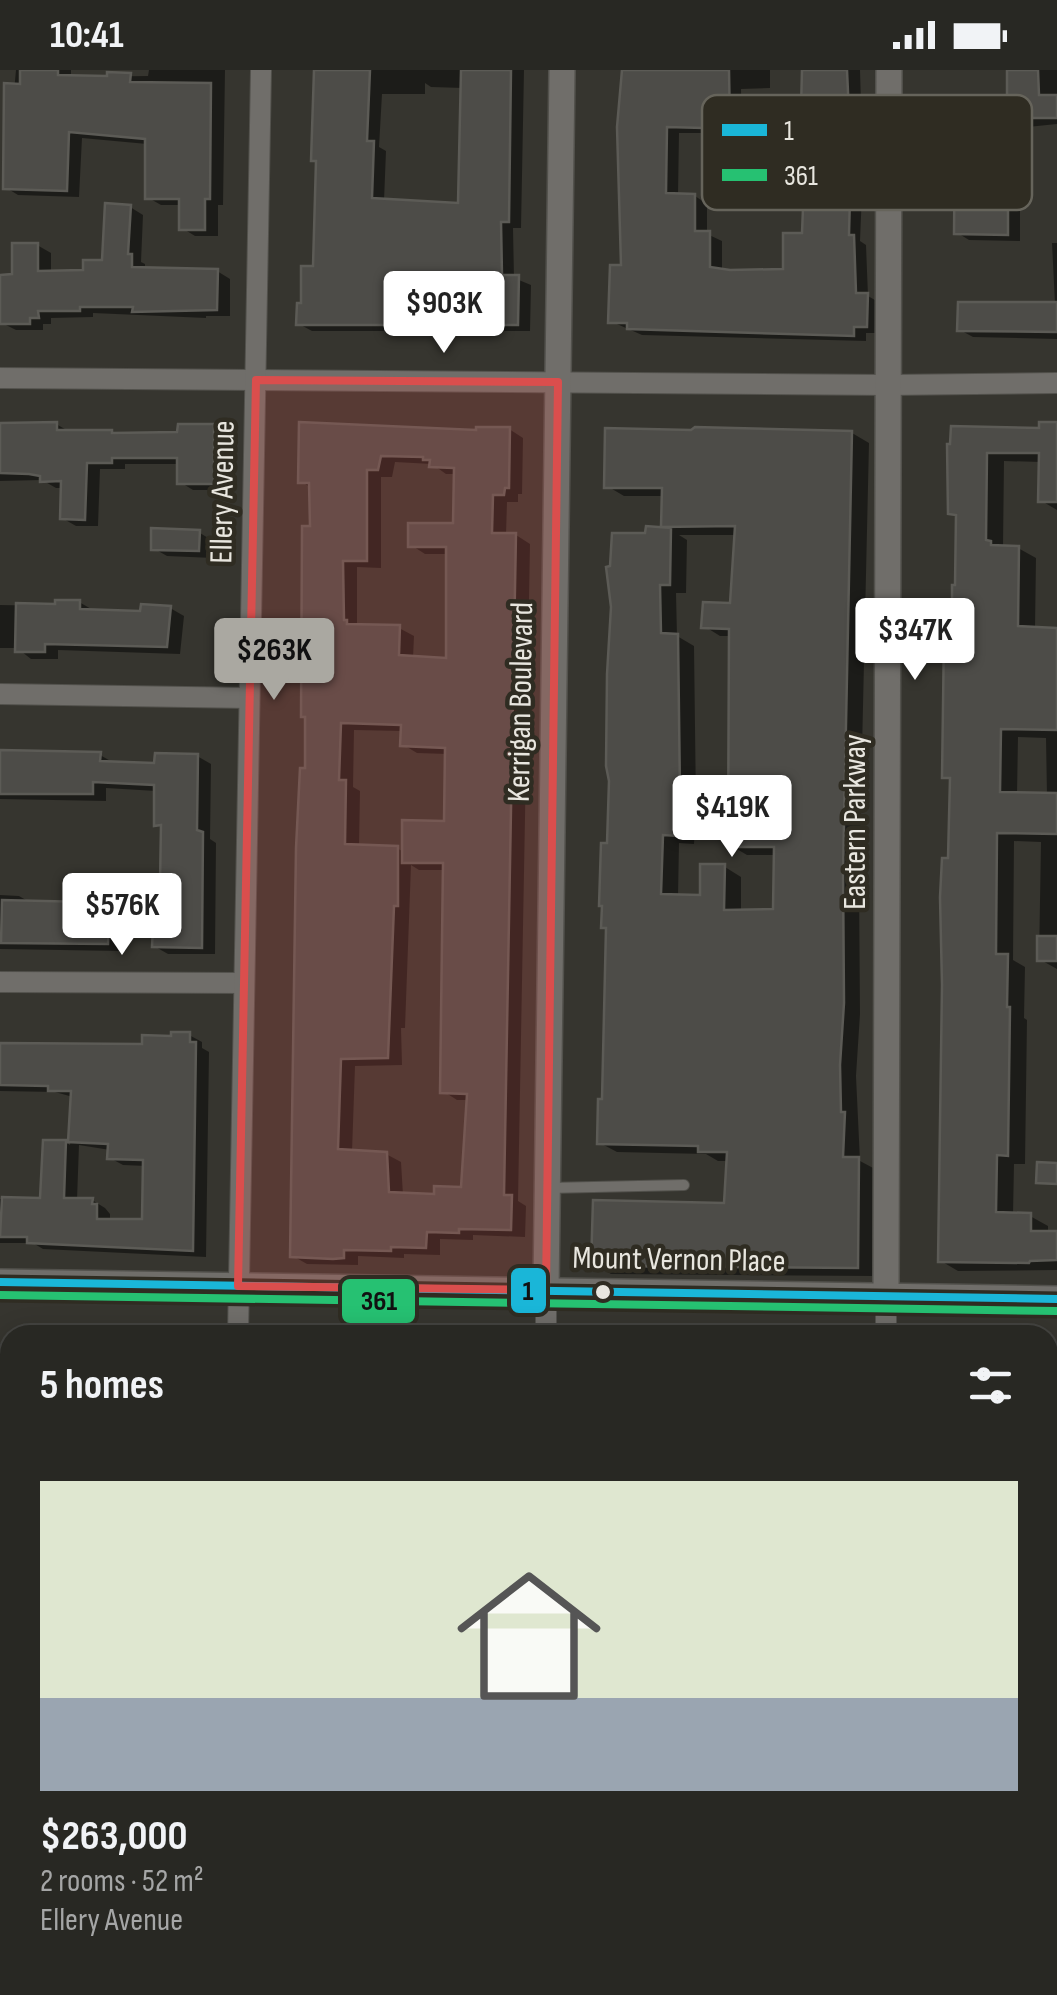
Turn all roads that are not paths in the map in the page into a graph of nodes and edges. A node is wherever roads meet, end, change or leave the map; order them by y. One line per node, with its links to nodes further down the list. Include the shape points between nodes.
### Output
1 (261, 70): 7 (street, Ellery Avenue)
2 (562, 70): 8 (street, Kerrigan Boulevard)
3 (889, 70): 4 (street, Eastern Parkway)
4 (889, 95)
5 (889, 210): 10 (street, Eastern Parkway)
6 (0, 378): 7 (street)
7 (256, 380): 8 (street); 12 (street, Ellery Avenue)
8 (558, 382): 10 (street); 16 (street, Kerrigan Boulevard)
9 (1057, 383): 10 (street)
10 (888, 385): 20 (street, Eastern Parkway)
11 (0, 694): 12 (street)
12 (250, 698): 14 (street, Ellery Avenue)
13 (0, 982): 14 (street)
14 (244, 983): 18 (street, Ellery Avenue)
15 (684, 1186): 16 (lane)
16 (547, 1188): 19 (street, Kerrigan Boulevard)
17 (0, 1282): 18 (street, Mount Vernon Place)
18 (238, 1286): 19 (street, Mount Vernon Place); 22 (street, Ellery Avenue)
19 (546, 1290): 20 (street, Mount Vernon Place); 23 (street, Kerrigan Boulevard)
20 (886, 1296): 21 (street, Mount Vernon Place); 24 (street, Eastern Parkway)
21 (1057, 1299)
22 (238, 1325)
23 (546, 1325)
24 (886, 1325)

